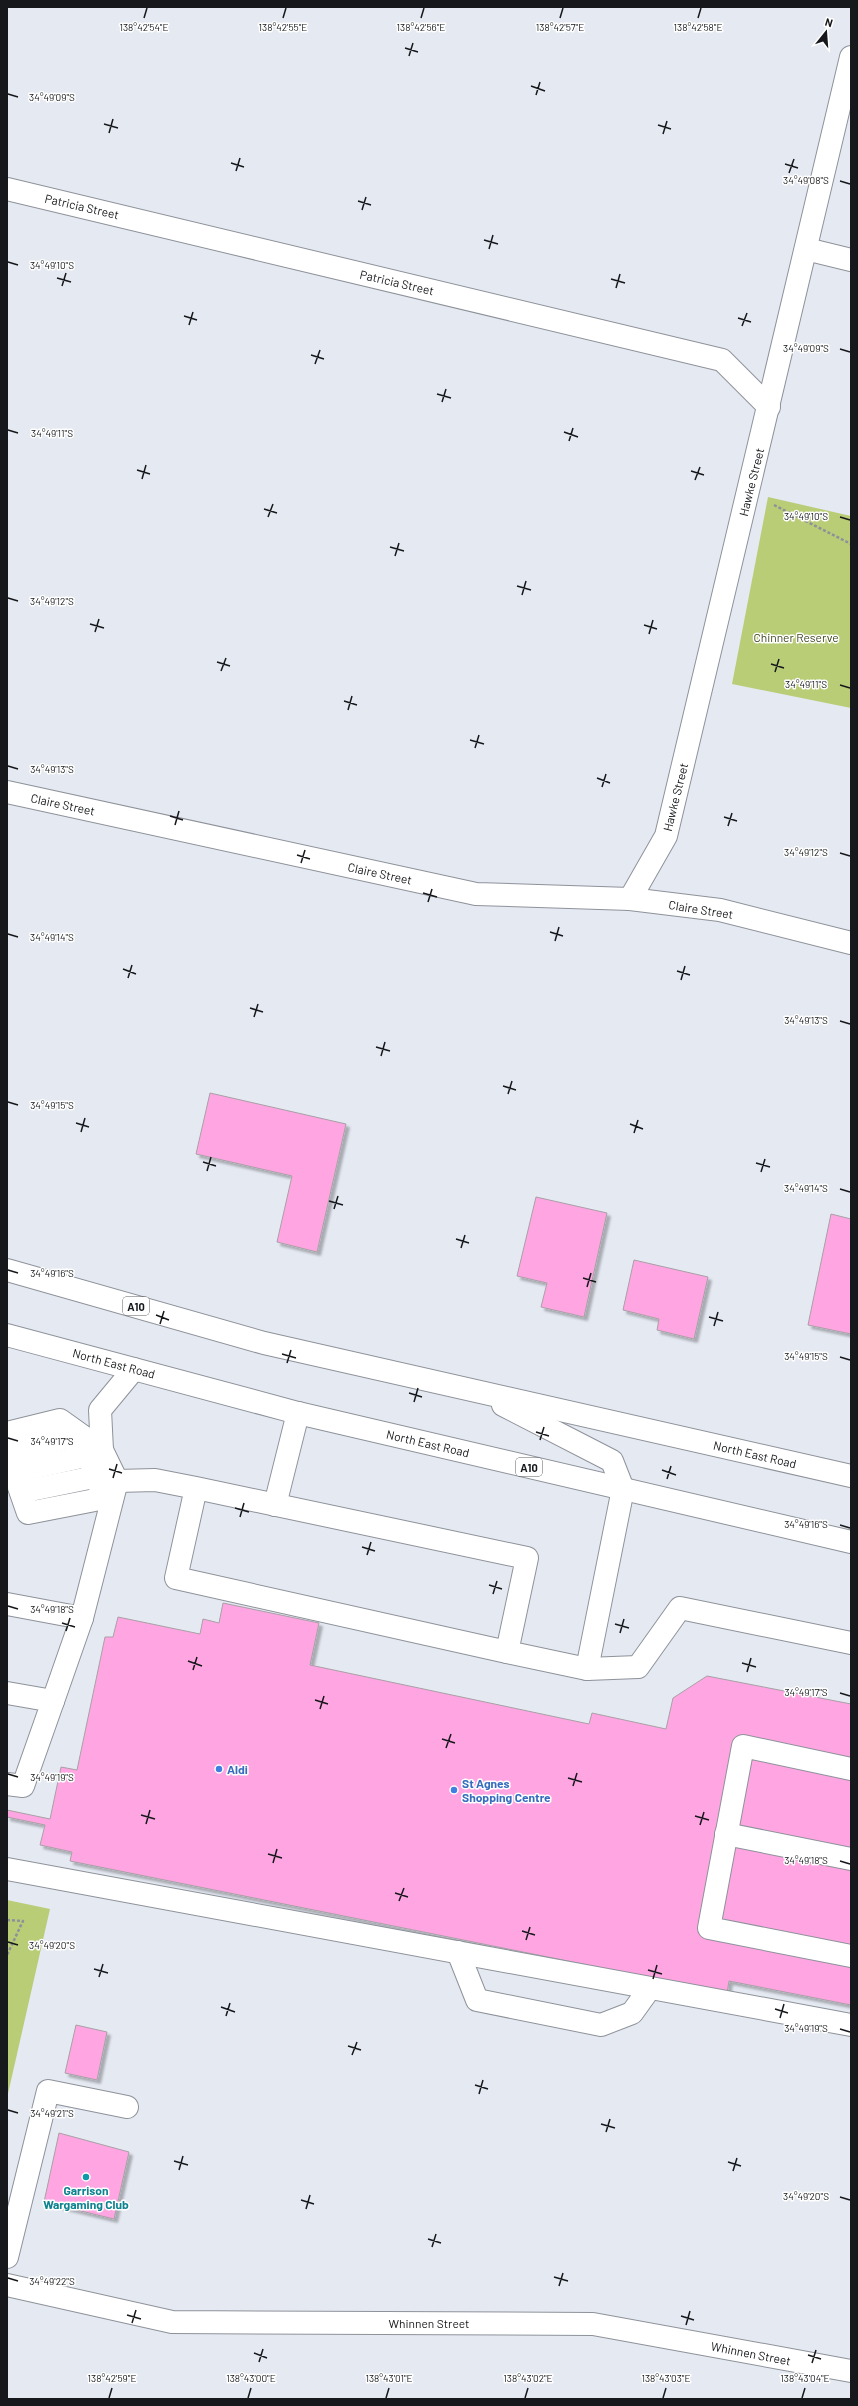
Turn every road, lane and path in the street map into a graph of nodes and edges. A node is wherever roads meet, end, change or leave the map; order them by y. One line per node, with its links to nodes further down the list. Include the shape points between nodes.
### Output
1 (851, 57): 3 (street, Hawke Street)
2 (7, 188): 5 (street, Patricia Street, via 722,360)
3 (806, 249): 4 (street); 5 (street, Hawke Street)
4 (851, 260)
5 (769, 407): 6 (street, Hawke Street)
6 (748, 494): 7 (path); 9 (street, Hawke Street, via 666,836)
7 (851, 544)
8 (7, 792): 9 (street, Claire Street, via 476,894)
9 (630, 899): 10 (street, Claire Street, via 720,910)
10 (851, 943)
11 (7, 1270): 14 (street, North East Road / A10, via 264,1343)
12 (7, 1335): 13 (street, North East Road / A10)
13 (134, 1368): 15 (street, North East Road / A10); 17 (street, via 100,1410)
14 (474, 1390): 19 (street, North East Road / A10); 22 (street, via 612,1461)
15 (298, 1413): 22 (street, North East Road / A10); 23 (street)
16 (7, 1433): 17 (street, via 60,1420)
17 (102, 1450): 18 (street, via 67,1438); 18 (street, via 89,1478); 18 (street, via 100,1499 28,1513); 20 (street)
18 (12, 1467)
19 (851, 1476)
20 (117, 1481): 21 (street, via 155,1480); 26 (street)
21 (196, 1488): 23 (street); 28 (street, via 176,1578)
22 (623, 1489): 24 (street, North East Road / A10); 29 (street)
23 (275, 1505): 28 (street, via 527,1558)
24 (851, 1542)
25 (7, 1604): 26 (street)
26 (82, 1618): 31 (street)
27 (851, 1643): 29 (street, via 680,1608 638,1667)
28 (507, 1652): 29 (street)
29 (587, 1669)
30 (7, 1693): 31 (street)
31 (53, 1701): 33 (street, via 23,1786)
32 (851, 1769): 34 (street, via 743,1746)
33 (7, 1784)
34 (726, 1834): 35 (street); 40 (street, via 709,1928)
35 (851, 1858)
36 (7, 1869): 38 (street)
37 (7, 1920): 39 (path, via 22,1921)
38 (458, 1952): 41 (street); 41 (street, via 477,2000 601,2025 632,2013)
39 (7, 1955)
40 (851, 1956)
41 (650, 1988): 42 (street)
42 (851, 2025)
43 (127, 2107): 44 (street, via 48,2091)
44 (7, 2257)
45 (7, 2285): 46 (street, Whinnen Street, via 172,2322 593,2324)
46 (851, 2371)

